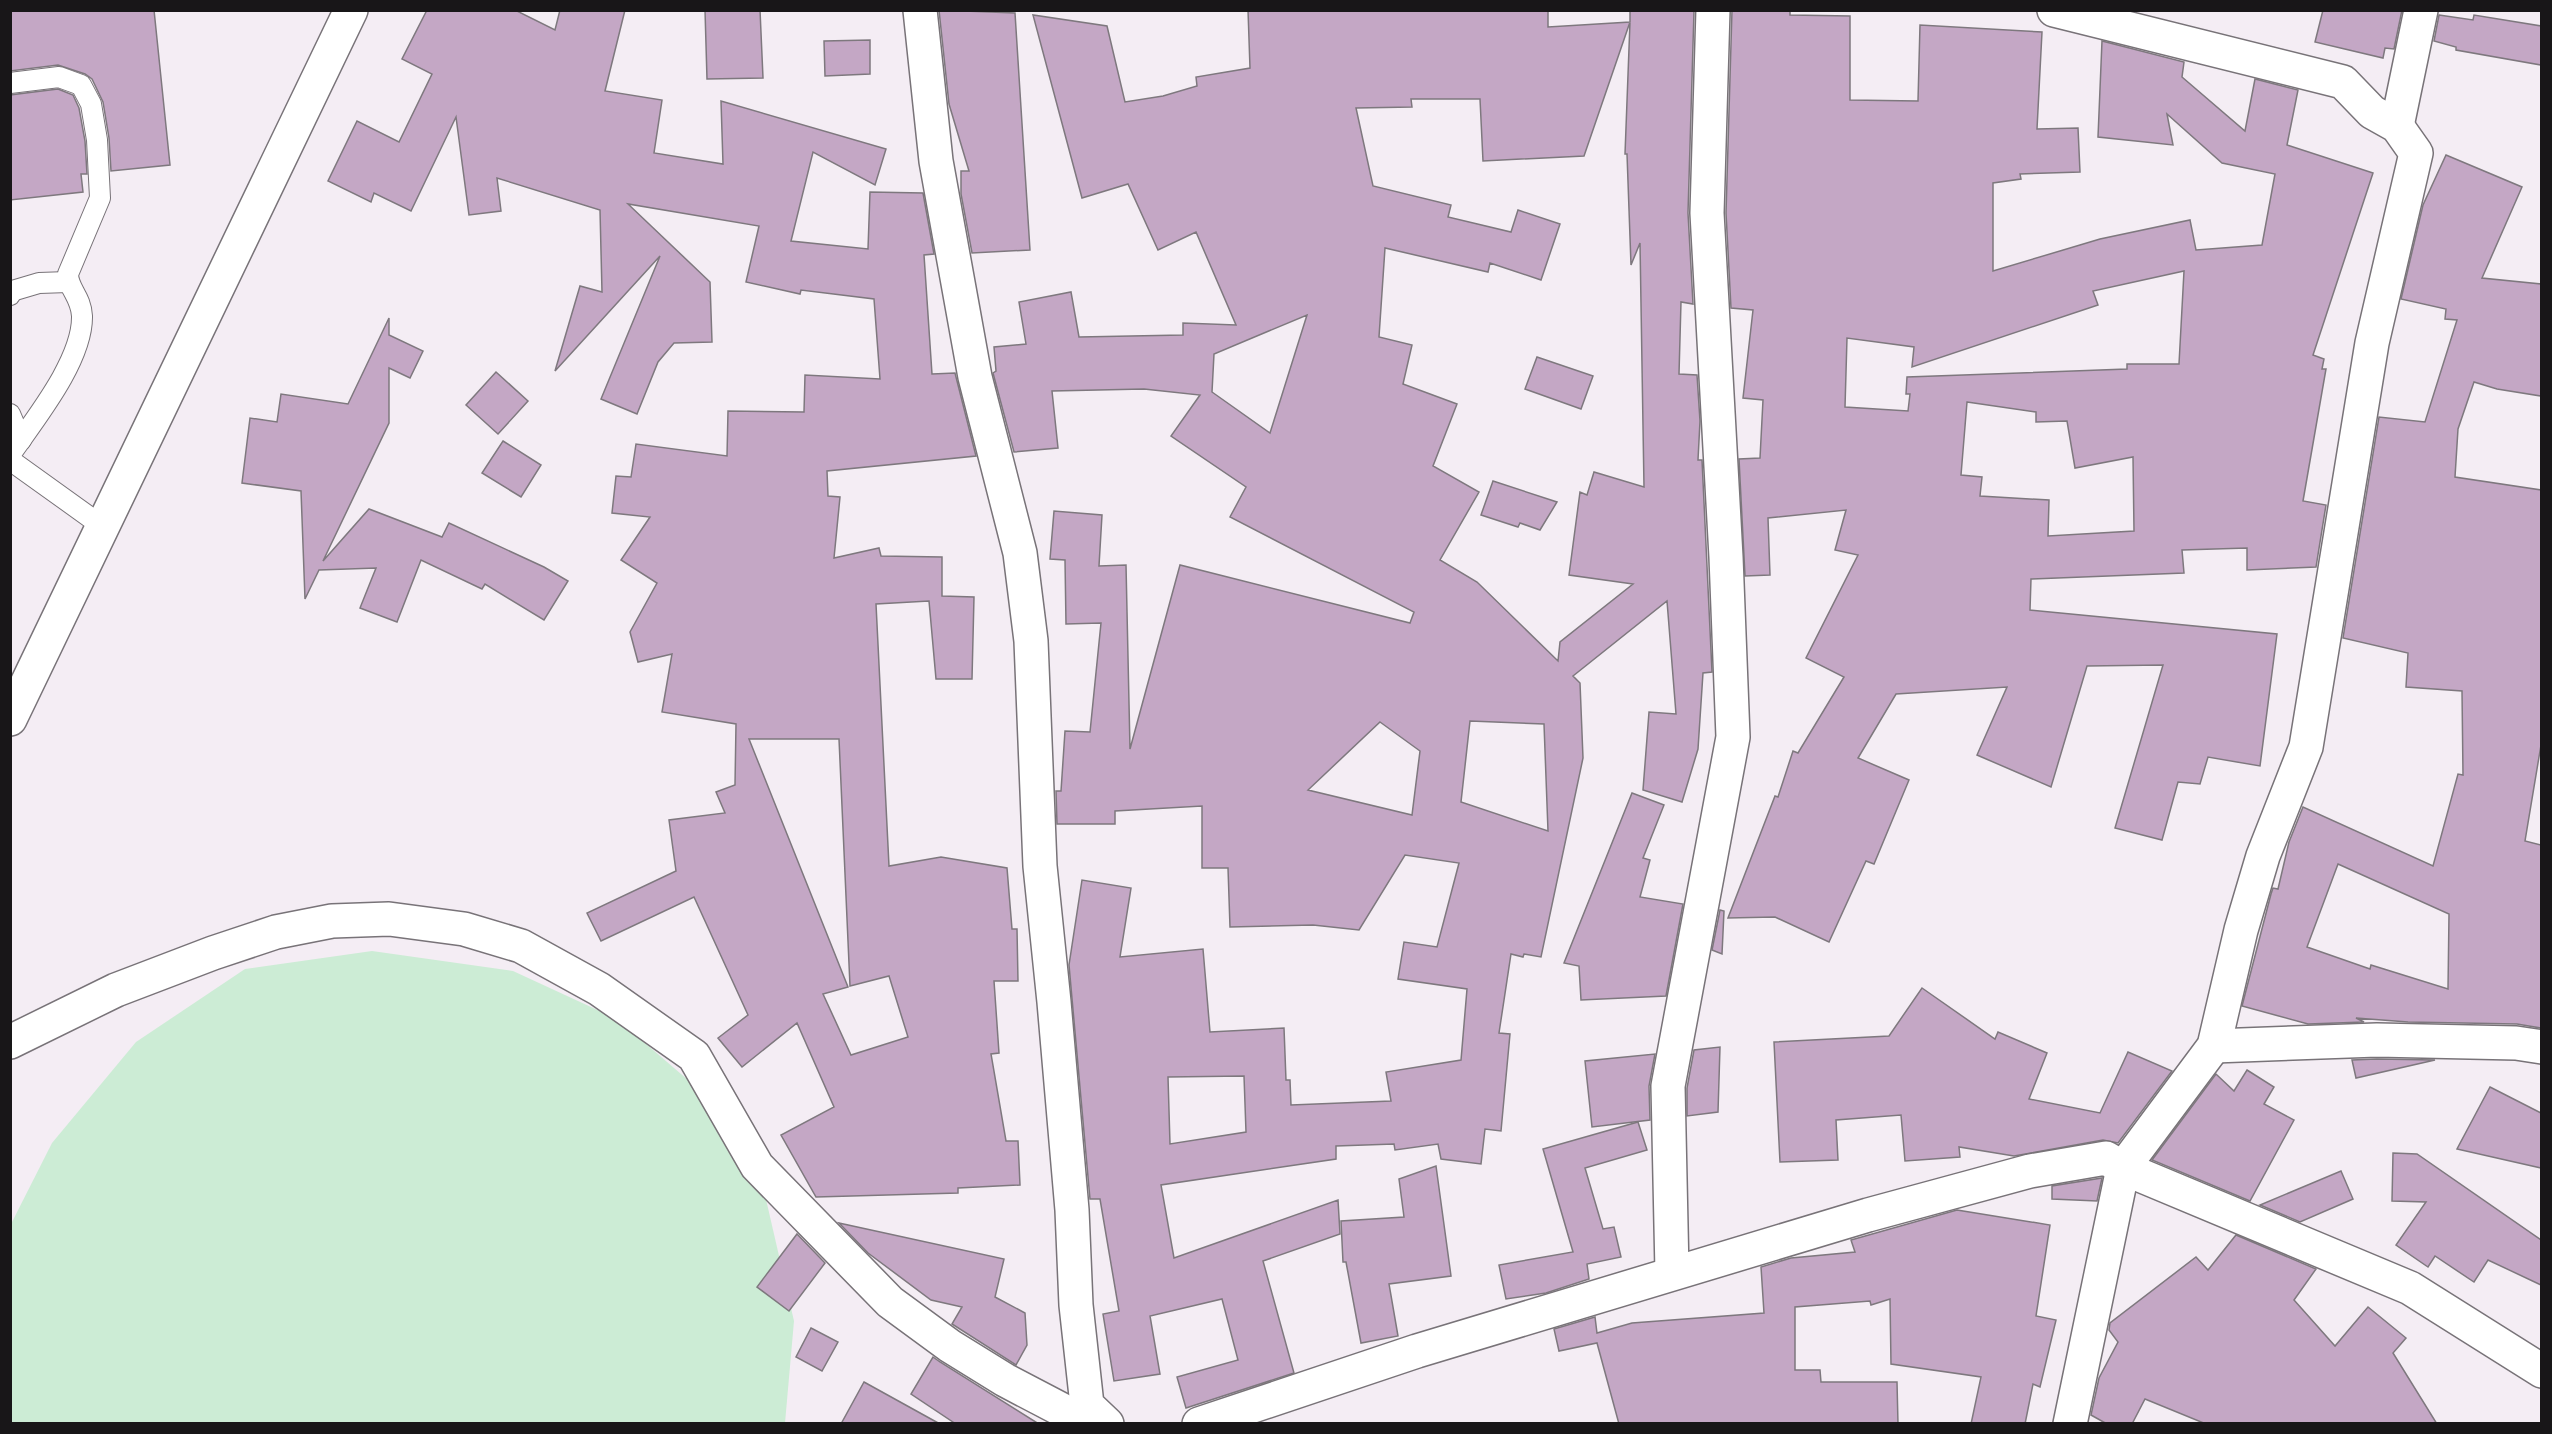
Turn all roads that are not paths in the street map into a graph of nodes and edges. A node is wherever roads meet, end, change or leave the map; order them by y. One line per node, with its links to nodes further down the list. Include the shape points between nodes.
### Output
1 (351, 10): 13 (street)
2 (920, 10): 22 (street, via 936,161 973,366 1020,553 1031,641 1040,866 1071,1199 1076,1305 1087,1405)
3 (1713, 10): 19 (street, via 1707,213 1733,737 1668,1086)
4 (2054, 10): 7 (street, via 2343,82 2372,112)
5 (2421, 10): 7 (street)
6 (10, 83): 8 (lane, via 59,77 81,85 90,104 97,140 100,198 70,266)
7 (2397, 126): 16 (street, via 2416,153 2372,343 2306,747 2263,856)
8 (68, 282): 9 (lane, via 39,283); 11 (lane, via 78,295 82,316 80,339 56,390)
9 (10, 295)
10 (10, 414): 11 (lane)
11 (16, 447)
12 (10, 460): 13 (lane)
13 (102, 526): 14 (street)
14 (10, 719)
15 (10, 1042): 21 (street, via 116,990 276,932 320,923 389,919 464,929 521,946 599,989 694,1056 757,1166 891,1302 1005,1380)
16 (2214, 1046): 17 (street, via 2377,1040); 18 (street)
17 (2541, 1047)
18 (2123, 1168): 19 (street, via 2106,1158 2030,1171); 20 (street, via 2410,1288); 24 (street)
19 (1672, 1272): 23 (street)
20 (2541, 1371)
21 (1089, 1424)
22 (1107, 1424)
23 (1199, 1424)
24 (2070, 1424)

